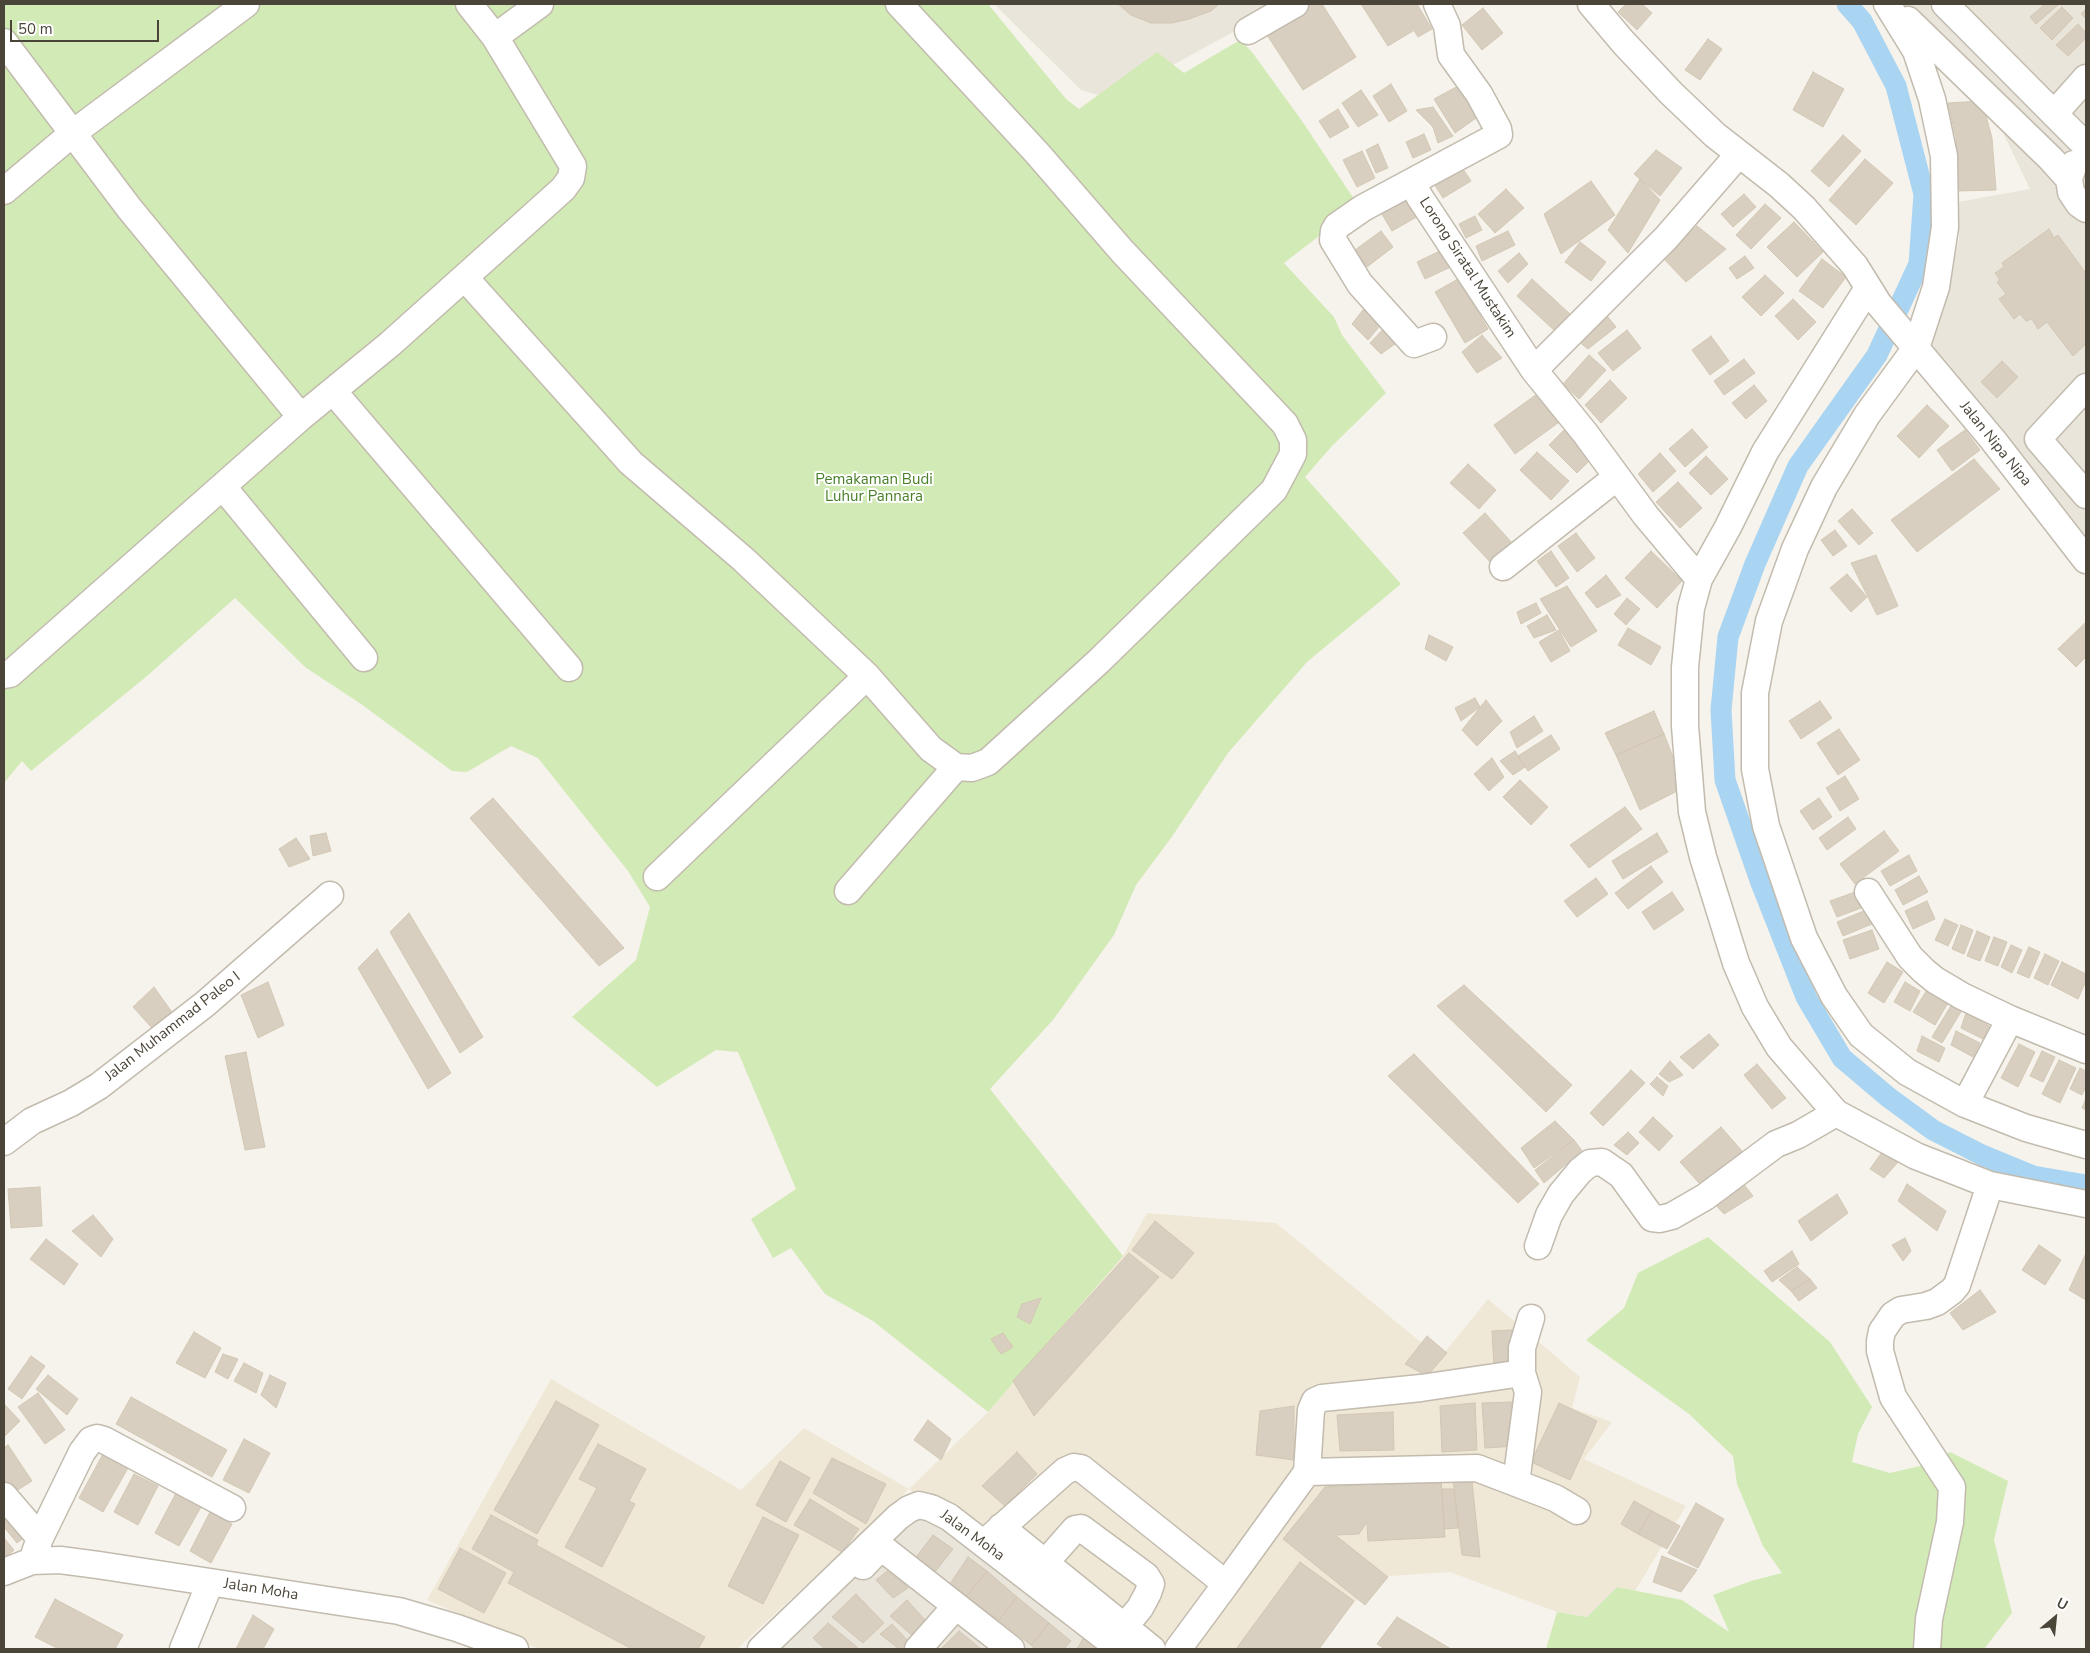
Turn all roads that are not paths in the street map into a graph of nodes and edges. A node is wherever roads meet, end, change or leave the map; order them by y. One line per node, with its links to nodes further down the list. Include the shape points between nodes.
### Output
1 (246, 4): 18 (street)
2 (470, 4): 12 (street)
3 (540, 4): 12 (street)
4 (899, 4): 44 (street, via 1037,153 1122,251 1284,424 1293,440 1293,454 1274,490 1099,661 988,762 972,768)
5 (1295, 4): 11 (street)
6 (1437, 4): 23 (street, Lorong Siratal Mustakim, via 1447,26 1451,54 1479,94 1499,136)
7 (1590, 4): 21 (street, Jalan Nipa Nipa, via 1671,93)
8 (1887, 4): 29 (street, via 1916,51 1932,99 1944,156 1944,235 1936,288)
9 (1892, 4): 16 (street)
10 (1945, 4): 14 (street)
11 (1248, 31)
12 (495, 37): 26 (street, via 574,166 563,189)
13 (4, 42): 18 (street)
14 (1998, 58): 16 (street); 17 (street)
15 (2086, 78): 17 (street)
16 (1974, 84): 22 (street)
17 (2054, 114): 19 (street)
18 (73, 133): 24 (street); 33 (street, via 129,208)
19 (2086, 146)
20 (2086, 153): 22 (street, via 2072,167)
21 (1739, 154): 27 (street, Jalan Nipa Nipa, via 1804,208 1854,266); 30 (street, via 1666,238)
22 (2069, 180): 25 (street, via 2071,192)
23 (1413, 182): 28 (street, via 1363,208 1337,226 1333,240 1360,284 1414,344); 30 (street, Lorong Siratal Mustakim)
24 (4, 191)
25 (2086, 208)
26 (465, 278): 32 (street); 43 (street, via 631,463 743,559)
27 (1873, 296): 29 (street, Jalan Nipa Nipa); 39 (street, via 1765,452)
28 (1433, 337)
29 (1909, 339): 37 (street, Jalan Nipa Nipa, via 1994,440); 51 (street, via 1824,487 1795,549 1769,621 1755,693 1755,769 1766,826 1804,938 1834,996 1861,1035 1907,1072)
30 (1534, 370): 34 (street, Lorong Siratal Mustakim)
31 (2086, 387): 36 (street, via 2038,439)
32 (334, 391): 33 (street); 41 (street)
33 (301, 418): 35 (street)
34 (1618, 477): 38 (street); 39 (street, Lorong Siratal Mustakim)
35 (223, 487): 40 (street); 42 (street, via 10,674)
36 (2086, 495)
37 (2086, 560)
38 (1503, 567)
39 (1699, 579): 52 (street, via 1691,608 1685,666 1685,726 1692,812 1703,857 1736,963 1755,1006 1779,1047)
40 (364, 658)
41 (569, 668)
42 (4, 675)
43 (867, 676): 44 (street, via 931,749); 45 (street)
44 (956, 767): 46 (street)
45 (658, 877)
46 (848, 891)
47 (1868, 892): 49 (street, via 1910,957 1924,971 1962,996)
48 (330, 895): 53 (street, Jalan Muhammad Paleo I, via 206,1004 106,1080 71,1103 32,1121)
49 (2010, 1019): 50 (street); 51 (street)
50 (2086, 1050)
51 (1965, 1104): 54 (street, via 2026,1128)
52 (1836, 1113): 55 (street, via 1916,1156); 57 (street, via 1776,1144 1705,1197 1672,1216 1660,1219 1652,1218 1621,1175 1602,1162 1590,1163 1561,1194)
53 (4, 1142)
54 (2086, 1145)
55 (1990, 1185): 56 (street); 81 (street, via 1957,1285 1937,1302 1901,1310 1893,1315 1882,1331 1880,1341 1894,1397 1952,1487 1950,1522 1928,1619)
56 (2086, 1204)
57 (1538, 1246)
58 (1531, 1318): 59 (street, via 1522,1348)
59 (1522, 1373): 60 (street, via 1315,1401 1311,1410); 61 (street, via 1528,1392)
60 (1308, 1472): 61 (street, via 1477,1468); 70 (street)
61 (1516, 1483): 64 (street, via 1555,1498)
62 (4, 1496): 66 (street)
63 (232, 1508): 66 (street, via 97,1438 91,1440 82,1452)
64 (1577, 1512)
65 (992, 1535): 67 (street); 70 (street, via 1065,1471 1081,1468); 72 (street, Jalan Moha); 75 (street, Jalan Moha, via 931,1508 920,1505 909,1509)
66 (36, 1549): 68 (street, Jalan Moha); 69 (street, Jalan Moha, via 60,1560)
67 (1046, 1563): 72 (street); 72 (street, via 1075,1529 1081,1528 1146,1576 1151,1584 1148,1593)
68 (4, 1572)
69 (210, 1583): 73 (street); 74 (street, Jalan Moha, via 399,1611)
70 (1226, 1584): 80 (street)
71 (956, 1606): 76 (street, via 881,1548); 77 (street); 78 (street)
72 (1122, 1638): 79 (street)
73 (185, 1648)
74 (515, 1649)
75 (761, 1649)
76 (780, 1649)
77 (918, 1649)
78 (1012, 1649)
79 (1152, 1649)
80 (1178, 1649)
81 (1927, 1649)

